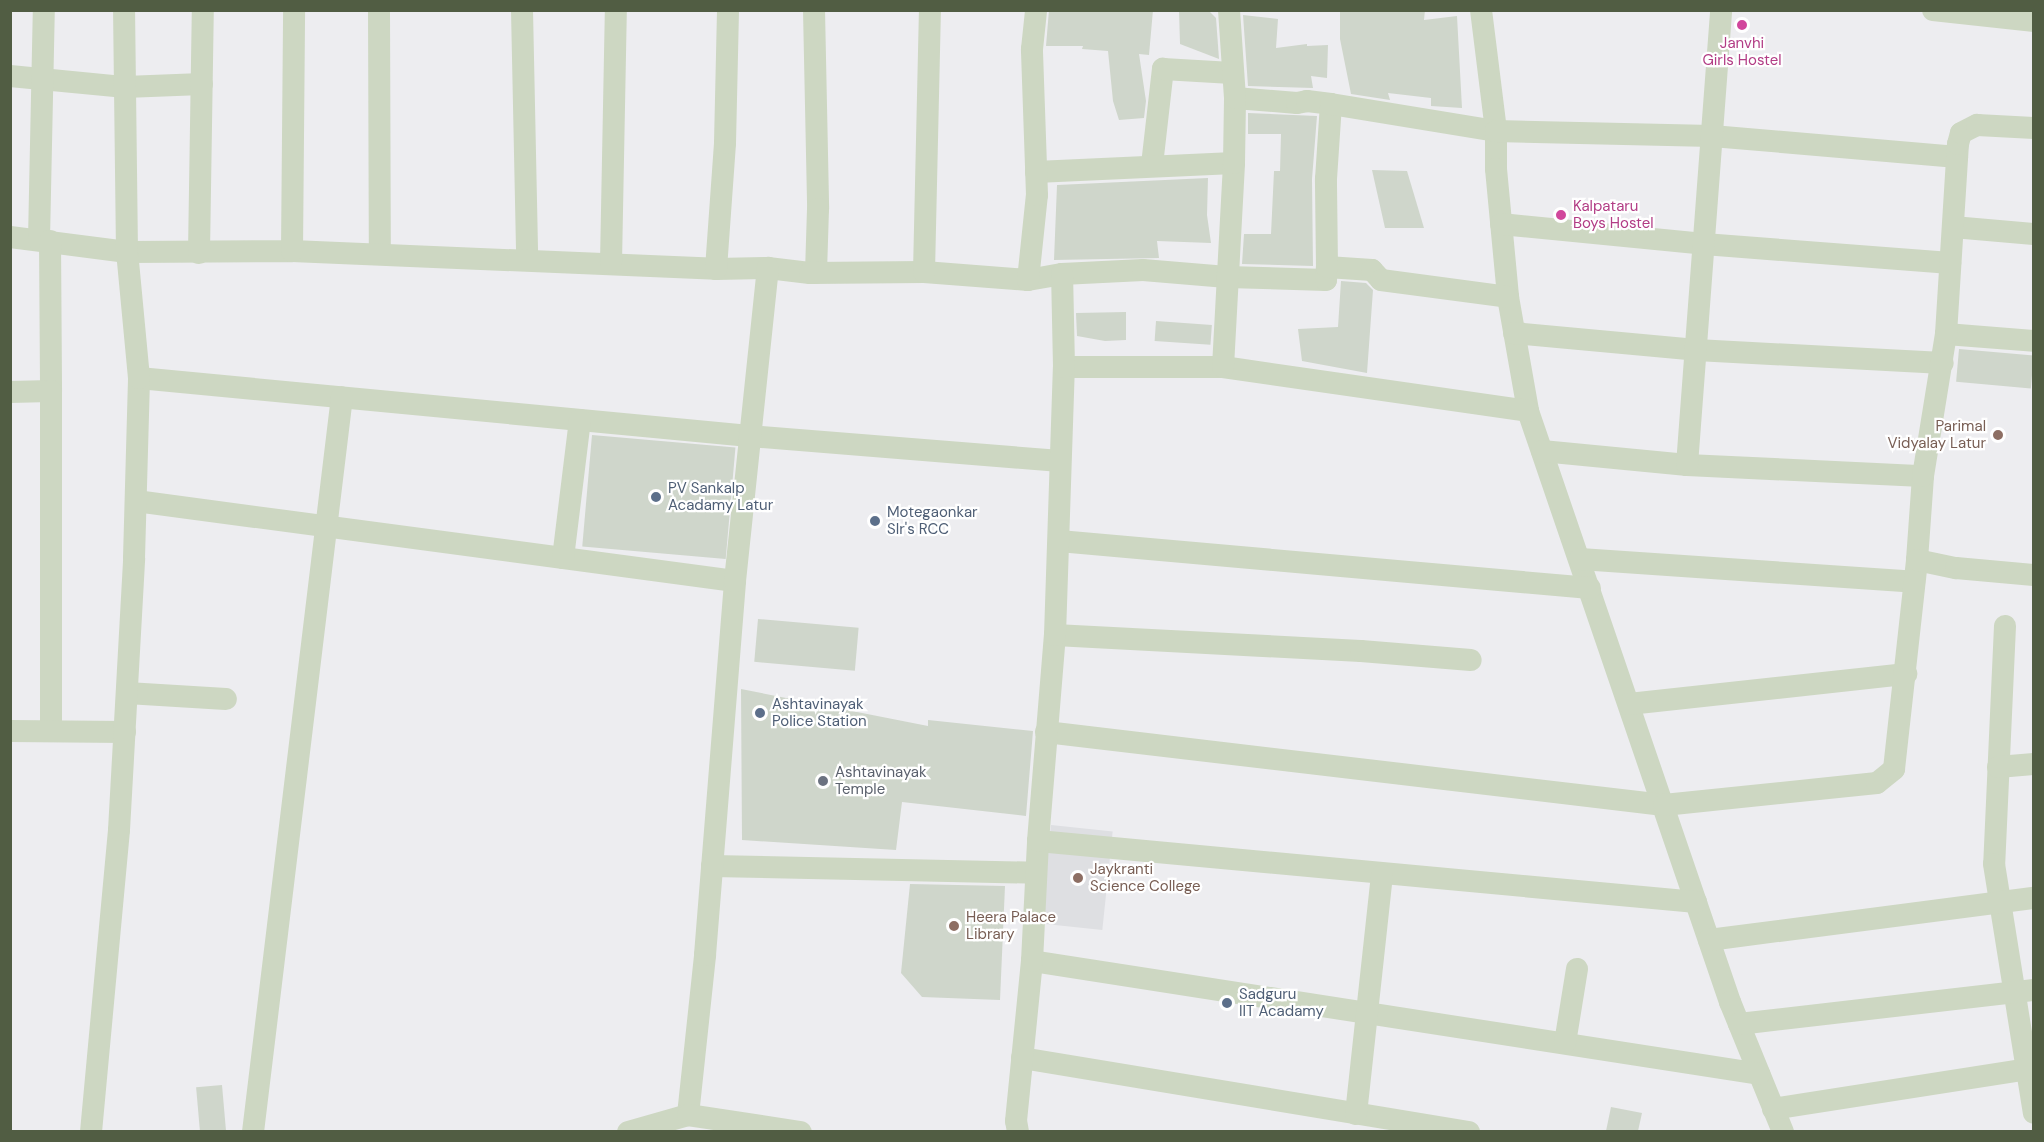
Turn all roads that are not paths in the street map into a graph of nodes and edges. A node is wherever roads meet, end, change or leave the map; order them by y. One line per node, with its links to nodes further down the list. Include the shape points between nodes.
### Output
1 (44, 10): 19 (street)
2 (124, 10): 21 (street)
3 (203, 10): 20 (street)
4 (294, 10): 37 (street)
5 (379, 10): 40 (street)
6 (522, 10): 41 (street)
7 (616, 10): 42 (street)
8 (728, 10): 46 (street)
9 (814, 10): 48 (street)
10 (930, 10): 47 (street)
11 (1036, 10): 30 (street, via 1032,48)
12 (1229, 10): 17 (street)
13 (1482, 10): 25 (street)
14 (1721, 10): 26 (street)
15 (1933, 10): 16 (street)
16 (2034, 21)
17 (1232, 73): 22 (street); 29 (street, via 1164,69)
18 (10, 76): 19 (street)
19 (42, 77): 21 (street); 35 (street)
20 (202, 84): 21 (street); 39 (street)
21 (125, 87): 38 (street)
22 (1235, 98): 23 (street, via 1297,103 1307,100); 28 (street)
23 (1331, 105): 25 (street); 44 (street, via 1326,179)
24 (2034, 128): 27 (street, via 1991,124 1967,128 1961,133)
25 (1496, 131): 26 (street); 31 (street)
26 (1712, 136): 27 (street); 36 (street)
27 (1957, 157): 32 (street)
28 (1234, 163): 29 (street); 50 (street)
29 (1152, 165): 30 (street)
30 (1036, 172): 51 (street)
31 (1501, 224): 36 (street); 52 (street)
32 (1953, 227): 33 (street); 43 (street)
33 (2034, 234)
34 (10, 237): 35 (street)
35 (44, 240): 38 (street); 61 (street)
36 (1704, 244): 43 (street); 56 (street)
37 (292, 250): 39 (street); 40 (street)
38 (127, 252): 39 (street); 60 (street)
39 (199, 253)
40 (381, 254): 41 (street)
41 (526, 259): 42 (street)
42 (611, 263): 46 (street)
43 (1950, 263): 54 (street)
44 (1327, 267): 50 (street, via 1326,280); 52 (street, via 1372,270 1381,280)
45 (768, 268): 46 (street); 48 (street); 66 (street)
46 (716, 269)
47 (924, 272): 48 (street); 51 (street)
48 (816, 273)
49 (1062, 274): 50 (street, via 1143,270); 51 (street); 58 (street)
50 (1227, 277): 59 (street)
51 (1028, 280)
52 (1508, 297): 53 (street)
53 (1514, 333): 56 (street); 64 (street)
54 (1946, 334): 55 (street); 57 (street)
55 (2034, 341)
56 (1696, 350): 57 (street); 69 (street)
57 (1942, 363): 70 (street)
58 (1064, 367): 59 (street); 68 (street)
59 (1223, 367): 64 (street)
60 (139, 378): 63 (street); 71 (street)
61 (51, 391): 62 (street); 88 (street)
62 (10, 392)
63 (342, 397): 65 (street); 72 (street)
64 (1528, 411): 67 (street)
65 (580, 420): 66 (street); 74 (street)
66 (749, 436): 68 (street); 78 (street)
67 (1542, 451): 69 (street); 75 (street)
68 (1060, 461): 73 (street)
69 (1687, 465): 70 (street)
70 (1923, 476): 76 (street)
71 (136, 501): 72 (street); 84 (street)
72 (326, 526): 74 (street); 116 (street)
73 (1059, 541): 79 (street); 81 (street)
74 (563, 558): 78 (street)
75 (1580, 559): 76 (street); 79 (street)
76 (1916, 571): 77 (street, via 1956,568); 83 (street)
77 (2034, 575)
78 (735, 581): 95 (street)
79 (1590, 588): 86 (street)
80 (2005, 626): 92 (street)
81 (1055, 635): 82 (street); 90 (street)
82 (1471, 660)
83 (1906, 674): 86 (street); 93 (street, via 1894,769 1877,783)
84 (127, 693): 85 (street); 89 (street)
85 (226, 699)
86 (1629, 704): 93 (street)
87 (10, 731): 88 (street)
88 (51, 731): 89 (street)
89 (125, 732): 115 (street)
90 (1046, 732): 93 (street); 94 (street)
91 (2034, 764): 92 (street)
92 (1998, 767): 100 (street, via 1994,864)
93 (1664, 805): 99 (street)
94 (1038, 841): 96 (street); 97 (street)
95 (712, 867): 96 (street); 114 (street)
96 (1036, 873): 102 (street)
97 (1382, 875): 99 (street); 105 (street)
98 (2034, 898): 100 (street)
99 (1696, 902): 101 (street)
100 (2000, 903): 101 (street); 104 (street)
101 (1709, 940): 106 (street)
102 (1032, 961): 105 (street); 108 (street)
103 (1577, 969): 107 (street)
104 (2024, 991): 106 (street); 109 (street)
105 (1367, 1012): 107 (street); 113 (street)
106 (1739, 1024): 110 (street)
107 (1565, 1043): 110 (street)
108 (1022, 1058): 113 (street); 119 (street)
109 (2030, 1069): 111 (street); 112 (street)
110 (1759, 1074): 111 (street)
111 (1773, 1109): 121 (street)
112 (2034, 1113)
113 (1356, 1114): 120 (street)
114 (688, 1115): 117 (street); 118 (street)
115 (91, 1131)
116 (253, 1131)
117 (628, 1131)
118 (801, 1131)
119 (1018, 1131)
120 (1469, 1131)
121 (1783, 1131)

